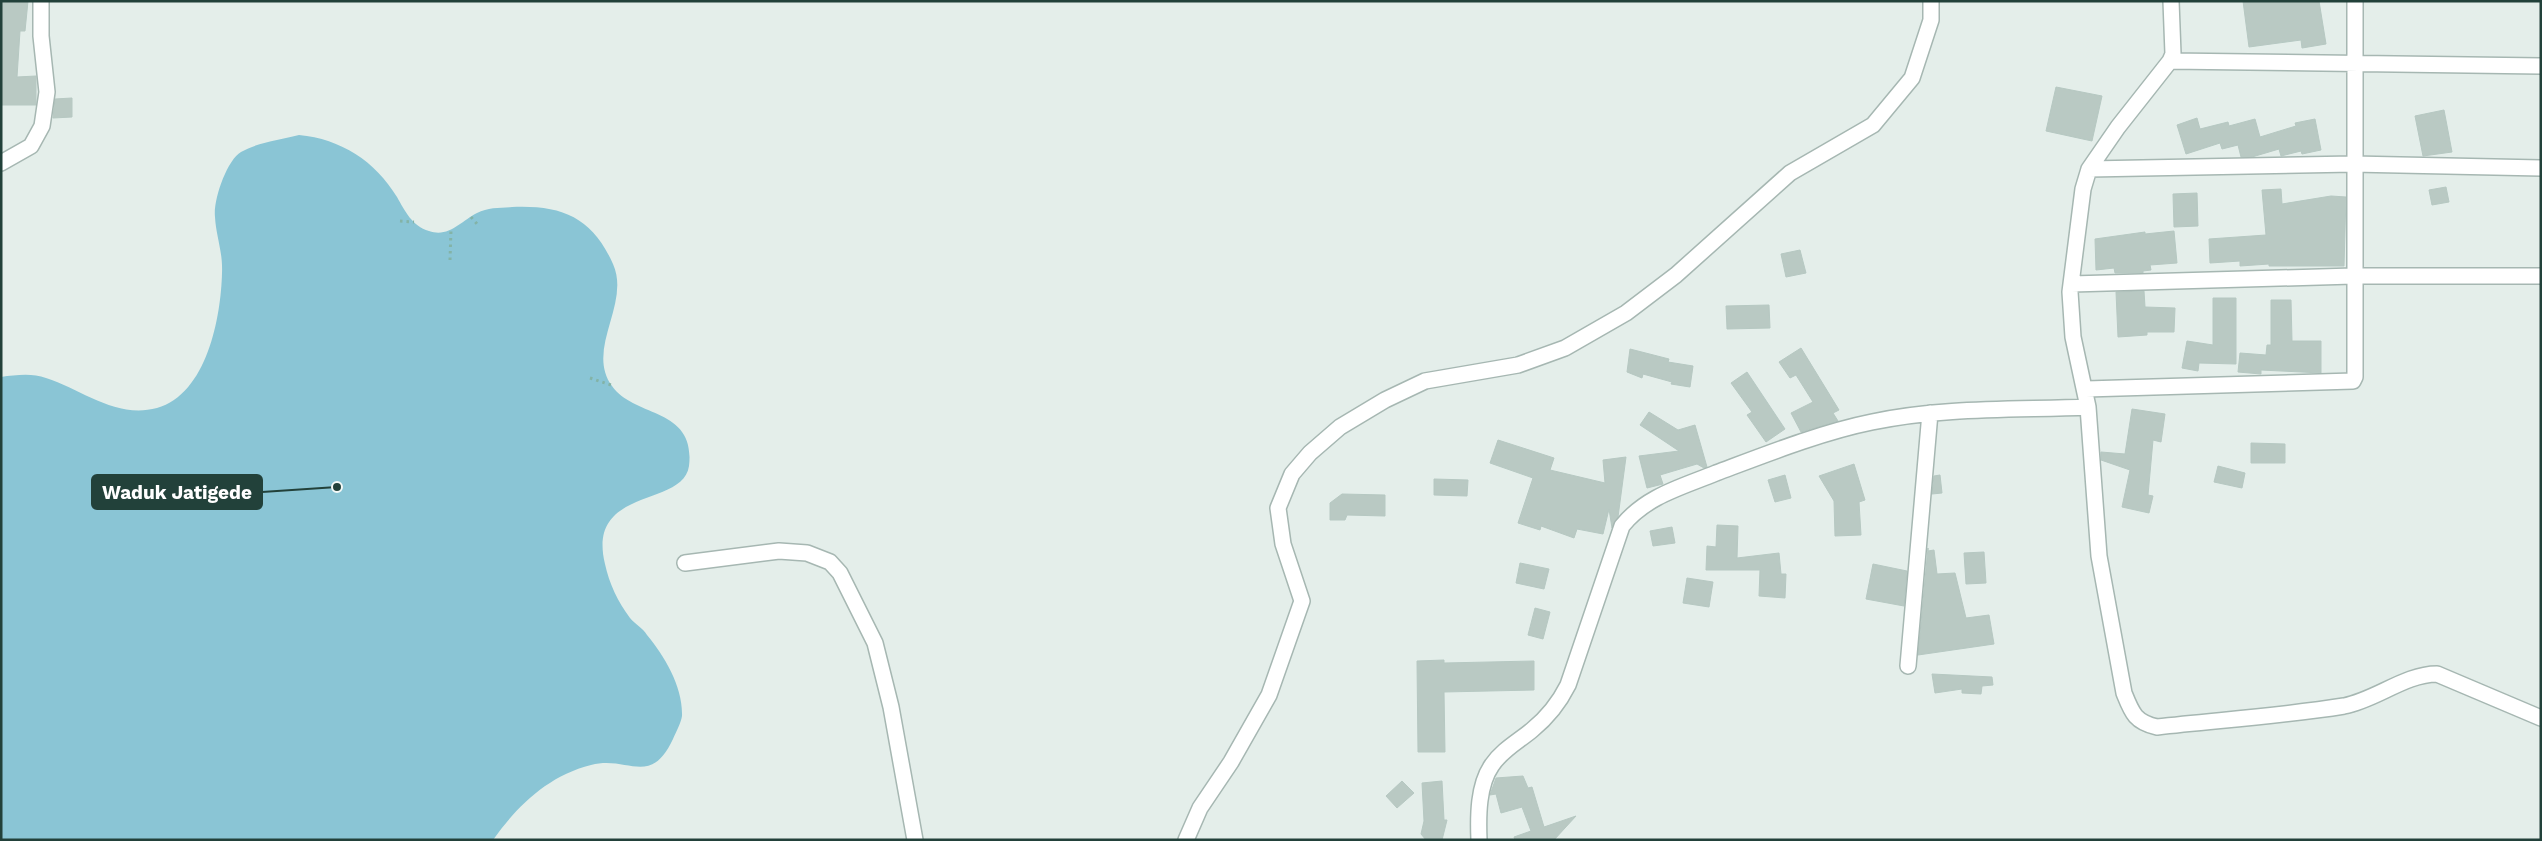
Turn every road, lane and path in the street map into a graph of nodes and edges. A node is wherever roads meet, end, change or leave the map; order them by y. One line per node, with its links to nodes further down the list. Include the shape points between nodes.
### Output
1 (41, 1): 8 (street, via 47,92 42,126 31,146)
2 (1931, 1): 30 (street, via 1930,20 1912,78 1873,125 1790,173 1676,275 1626,313 1565,348 1518,365 1425,381 1384,400 1340,427 1310,452 1292,474 1278,508 1283,544 1302,601 1269,695 1200,808)
3 (2171, 1): 5 (street, via 2173,54)
4 (2355, 1): 6 (street)
5 (2170, 61): 6 (street); 10 (street)
6 (2354, 64): 7 (street); 9 (street)
7 (2541, 66)
8 (1, 162)
9 (2353, 164): 10 (street); 11 (street); 18 (street)
10 (2089, 168): 20 (street, via 2083,189)
11 (2541, 168)
12 (471, 216): 15 (path)
13 (400, 221): 14 (path)
14 (414, 222)
15 (478, 225)
16 (451, 230): 17 (path)
17 (450, 260)
18 (2354, 276): 19 (street); 20 (street); 23 (street, via 2353,381)
19 (2541, 276)
20 (2072, 284): 23 (street, via 2073,337)
21 (590, 378): 22 (path)
22 (611, 385)
23 (2086, 389): 24 (street)
24 (2088, 407): 25 (street); 28 (street, via 2099,556 2124,693 2131,710 2143,724 2157,727 2345,706 2424,674 2448,678)
25 (1930, 413): 27 (street); 31 (street, via 1871,422 1765,455 1655,497 1637,509 1622,526 1568,685 1558,704 1503,752 1485,777)
26 (685, 563): 29 (street, via 779,551 807,553 830,562 840,573 875,643 891,707)
27 (1908, 666)
28 (2541, 718)
29 (915, 840)
30 (1186, 840)
31 (1478, 840)

